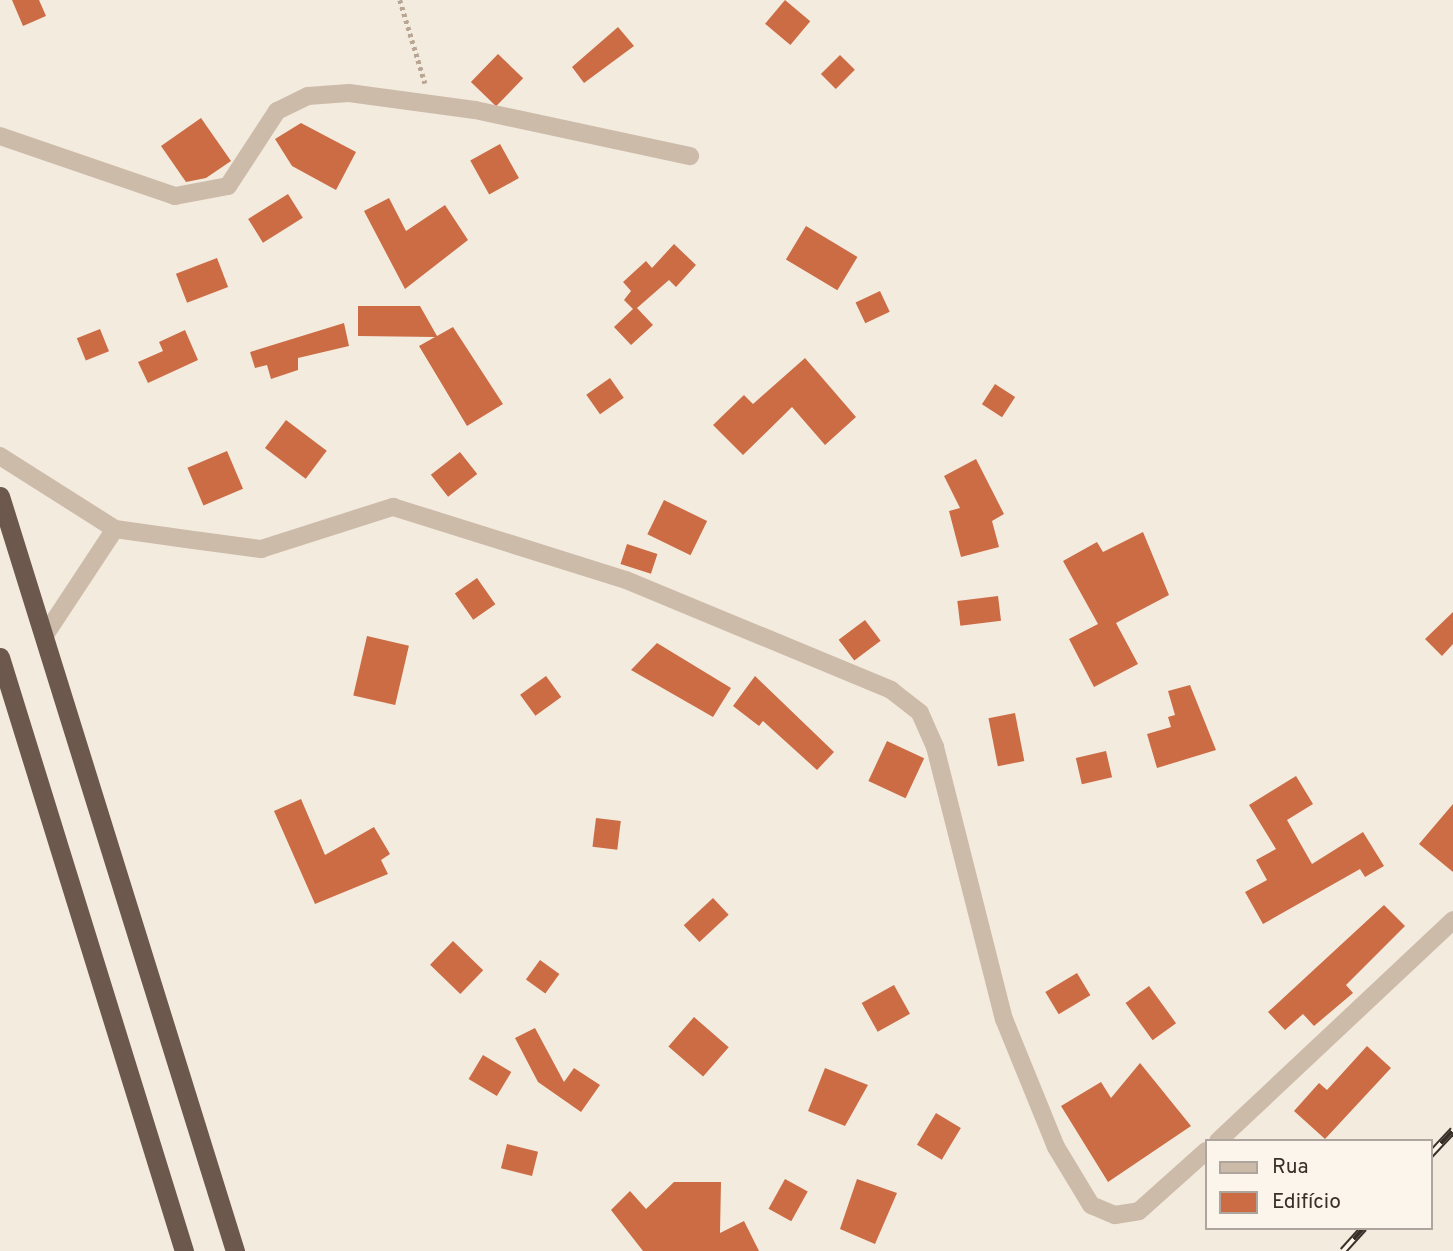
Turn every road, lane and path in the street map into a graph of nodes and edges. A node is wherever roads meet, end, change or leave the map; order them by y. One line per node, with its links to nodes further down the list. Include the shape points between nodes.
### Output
1 (400, 0): 2 (path)
2 (430, 103): 3 (street, via 349,93 308,96 277,111 228,186 175,197); 4 (street)
3 (0, 136)
4 (690, 156)
5 (0, 456): 7 (street)
6 (0, 496): 8 (highway)
7 (115, 529): 8 (street); 12 (street, via 261,549 393,507 626,580 891,690 920,713 935,747 1004,1018 1056,1147 1091,1205 1115,1215 1139,1211)
8 (45, 635): 14 (highway)
9 (0, 657): 13 (highway)
10 (1453, 920): 11 (street)
11 (1220, 1139)
12 (1204, 1153)
13 (184, 1251)
14 (235, 1251)

